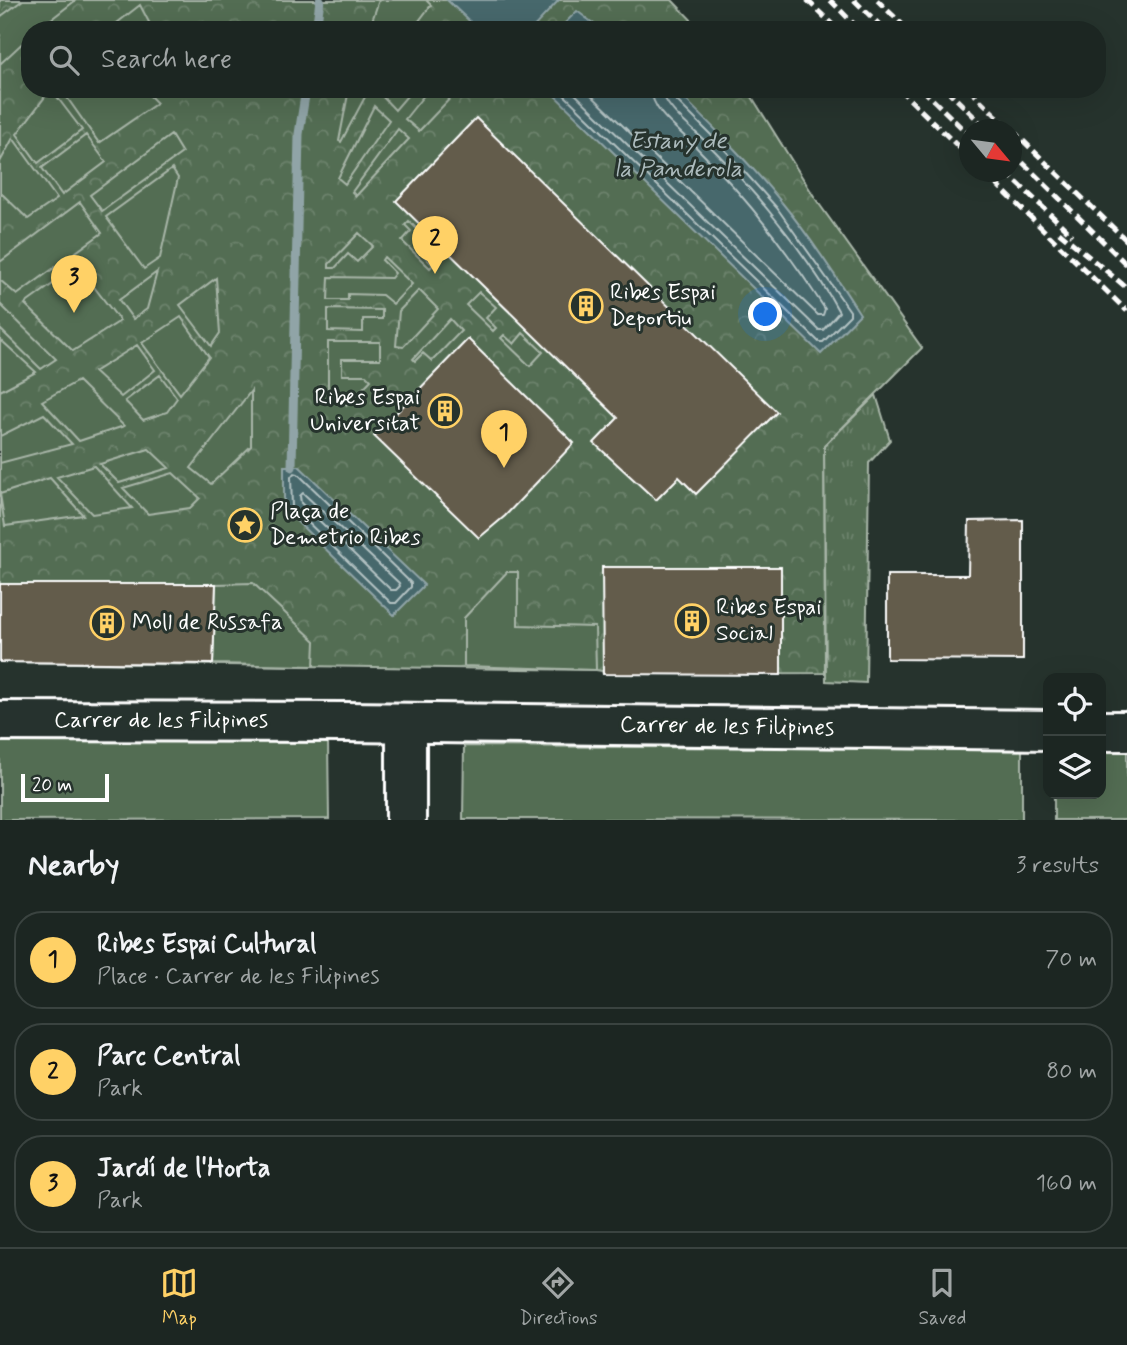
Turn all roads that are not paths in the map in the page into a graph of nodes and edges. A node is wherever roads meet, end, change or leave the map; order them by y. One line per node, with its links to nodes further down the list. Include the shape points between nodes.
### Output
1 (0, 721): 2 (main road, Carrer de les Filipines)
2 (406, 723): 3 (main road, Carrer de les Filipines); 6 (main road)
3 (1043, 730)
4 (1106, 731): 5 (main road)
5 (1127, 731)
6 (406, 820)

